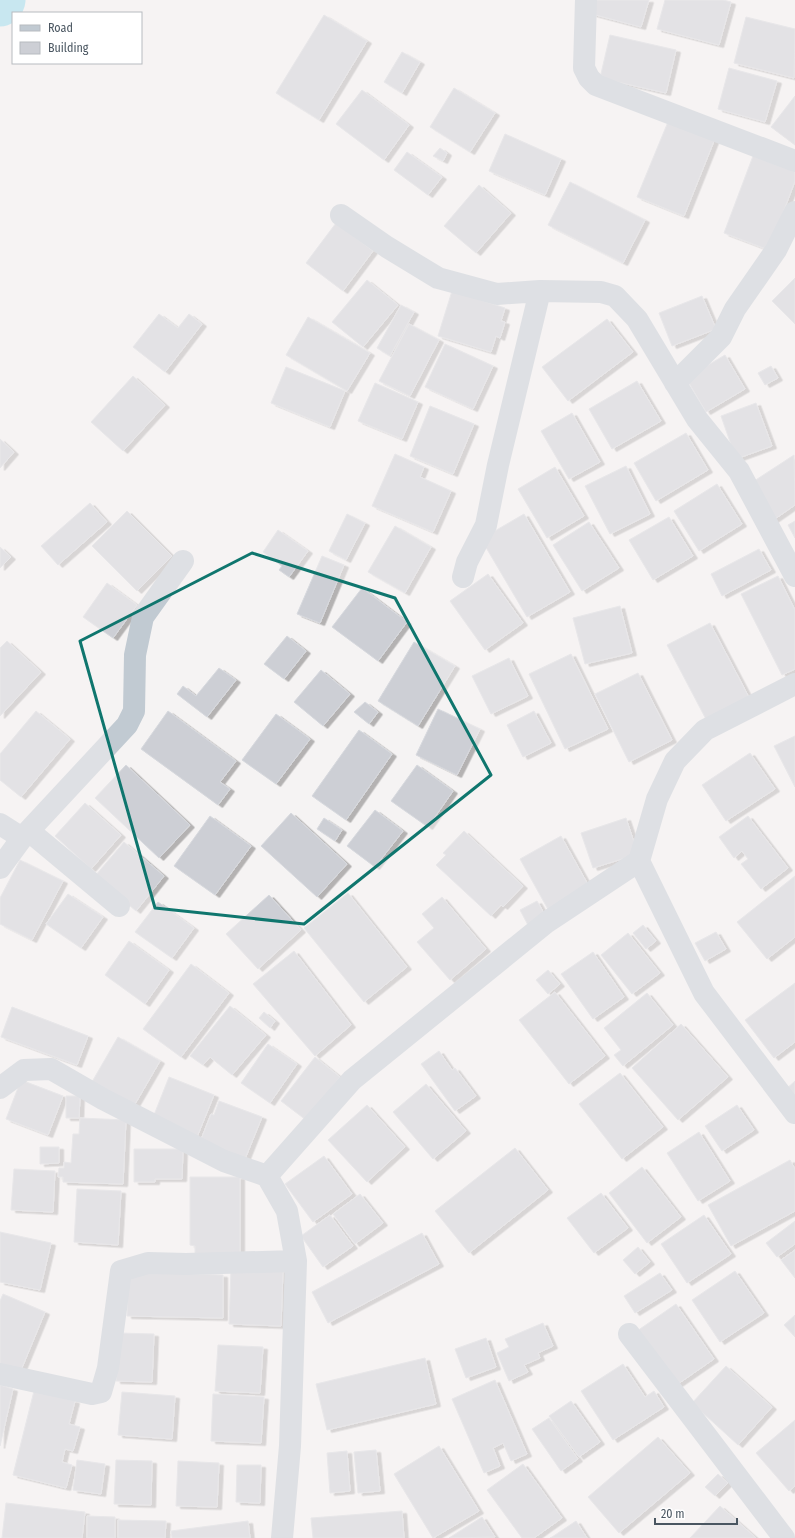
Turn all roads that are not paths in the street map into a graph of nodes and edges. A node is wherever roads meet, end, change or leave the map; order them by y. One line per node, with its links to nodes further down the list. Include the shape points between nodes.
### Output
1 (586, 0): 2 (street, via 584,68 596,85)
2 (795, 161)
3 (795, 212): 6 (street, via 776,250 735,308 721,337)
4 (341, 215): 5 (street, via 438,278 497,294)
5 (540, 291): 6 (street, via 602,292 615,296 637,319); 9 (street, via 486,525 467,562)
6 (675, 383): 8 (street, via 697,419 739,471)
7 (183, 561): 12 (street, via 143,617 135,655 134,711 127,725)
8 (795, 576)
9 (463, 577)
10 (795, 684): 13 (street, via 705,730 675,761 657,799)
11 (0, 824): 12 (street)
12 (25, 835): 14 (street); 15 (street)
13 (639, 861): 17 (street, via 704,992); 18 (street, via 547,922 352,1080)
14 (0, 868)
15 (119, 906)
16 (0, 1088): 18 (street, via 24,1070 52,1070 102,1099 224,1161)
17 (795, 1113)
18 (267, 1176): 19 (street, via 287,1211)
19 (296, 1261): 21 (street, via 148,1263 121,1270 108,1368 101,1392 92,1394); 22 (street, via 290,1446)
20 (628, 1334): 23 (street)
21 (0, 1374)
22 (282, 1538)
23 (784, 1538)

